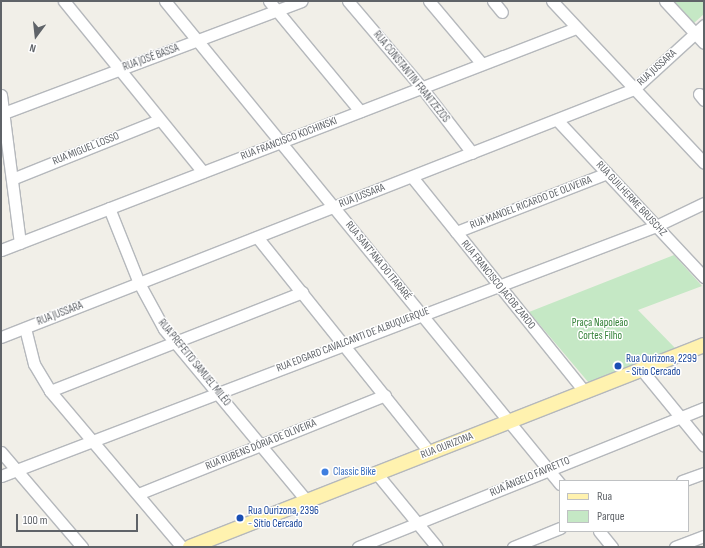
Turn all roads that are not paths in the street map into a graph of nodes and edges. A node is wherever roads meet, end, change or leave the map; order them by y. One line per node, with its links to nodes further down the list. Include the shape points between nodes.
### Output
1 (64, 1): 18 (street)
2 (165, 1): 15 (street, RUA SANT'ANA DO ITARARÉ)
3 (269, 1): 10 (street)
4 (301, 1): 10 (street, RUA JOSÉ BASSA)
5 (348, 1): 19 (street, RUA CONSTANTIN FRANTZEZOS)
6 (429, 1): 17 (street)
7 (492, 1): 11 (street)
8 (552, 1): 13 (street)
9 (665, 1): 14 (street)
10 (277, 10): 15 (street, RUA JOSÉ BASSA); 22 (street)
11 (502, 12)
12 (704, 25): 14 (street, RUA JUSSARA)
13 (576, 28): 17 (street, RUA FRANCISCO KOCHINSKI); 20 (street)
14 (695, 33): 16 (street); 20 (street, RUA JUSSARA)
15 (200, 40): 18 (street, RUA JOSÉ BASSA); 26 (street, RUA SANT'ANA DO ITARARÉ)
16 (704, 43)
17 (482, 64): 19 (street, RUA FRANCISCO KOCHINSKI)
18 (118, 70): 23 (street, RUA JOSÉ BASSA); 24 (street)
19 (422, 88): 22 (street, RUA FRANCISCO KOCHINSKI); 27 (street, RUA CONSTANTIN FRANTZEZOS)
20 (634, 89): 25 (street, RUA JUSSARA); 28 (street)
21 (1, 95): 23 (street)
22 (360, 111): 26 (street, RUA FRANCISCO KOCHINSKI)
23 (2, 114): 32 (street)
24 (159, 120): 29 (street); 32 (street, RUA MIGUEL LOSSO)
25 (558, 121): 27 (street, RUA JUSSARA); 30 (street, RUA GUILHERME BRUSCHZ)
26 (282, 141): 29 (street, RUA FRANCISCO KOCHINSKI); 34 (street, RUA SANT'ANA DO ITARARÉ)
27 (472, 153): 31 (street, RUA JUSSARA)
28 (704, 163)
29 (203, 172): 35 (street, RUA FRANCISCO KOCHINSKI)
30 (607, 173): 36 (street, RUA GUILHERME BRUSCHZ); 37 (street, RUA MANOEL RICARDO DE OLIVEIRA)
31 (412, 177): 34 (street, RUA JUSSARA); 37 (street, RUA FRANCISCO JACOB ZARDO)
32 (12, 179): 39 (street)
33 (704, 203): 36 (street, RUA EDGARD CAVALCANTI DE ALBUQUERQUE)
34 (335, 207): 38 (street, RUA JUSSARA); 45 (street, RUA SANT'ANA DO ITARARÉ)
35 (109, 208): 39 (street, RUA FRANCISCO KOCHINSKI); 42 (street, RUA PREFEITO SAMUEL MILÉO)
36 (656, 226): 41 (street, RUA GUILHERME BRUSCHZ); 43 (street, RUA EDGARD CAVALCANTI DE ALBUQUERQUE)
37 (456, 232): 43 (street, RUA FRANCISCO JACOB ZARDO)
38 (257, 237): 42 (street, RUA JUSSARA); 44 (street)
39 (20, 243): 40 (street, RUA FRANCISCO KOCHINSKI)
40 (1, 250)
41 (704, 276)
42 (140, 283): 46 (street, RUA JUSSARA); 48 (street, RUA PREFEITO SAMUEL MILÉO, via 152,310)
43 (498, 285): 45 (street, RUA EDGARD CAVALCANTI DE ALBUQUERQUE); 53 (street, RUA FRANCISCO JACOB ZARDO)
44 (302, 292): 48 (street); 49 (street)
45 (422, 314): 49 (street, RUA EDGARD CAVALCANTI DE ALBUQUERQUE); 58 (street, RUA SANT'ANA DO ITARARÉ)
46 (25, 328): 47 (street, RUA JUSSARA); 52 (street, via 34,364)
47 (1, 337)
48 (174, 342): 52 (street); 54 (street, RUA PREFEITO SAMUEL MILÉO)
49 (345, 344): 54 (street, RUA EDGARD CAVALCANTI DE ALBUQUERQUE); 55 (street)
50 (704, 345): 51 (main road, RUA OURIZONA)
51 (641, 369): 53 (main road, RUA OURIZONA); 57 (street)
52 (50, 391): 59 (street)
53 (585, 392): 58 (main road, RUA OURIZONA)
54 (217, 393): 59 (street, RUA EDGARD CAVALCANTI DE ALBUQUERQUE); 60 (street, RUA PREFEITO SAMUEL MILÉO)
55 (385, 395): 60 (street, RUA RUBENS DÓRIA DE OLIVEIRA); 63 (street)
56 (704, 408): 57 (street, RUA ÂNGELO FAVRETTO)
57 (680, 417): 61 (street); 64 (street, RUA ÂNGELO FAVRETTO)
58 (509, 422): 63 (main road, RUA OURIZONA); 64 (street, RUA SANT'ANA DO ITARARÉ)
59 (94, 440): 65 (street, RUA EDGARD CAVALCANTI DE ALBUQUERQUE); 71 (street)
60 (260, 445): 71 (street, RUA RUBENS DÓRIA DE OLIVEIRA); 72 (street, RUA PREFEITO SAMUEL MILÉO)
61 (704, 446)
62 (1, 452): 65 (street)
63 (430, 453): 67 (main road, RUA OURIZONA)
64 (547, 469): 70 (street, RUA SANT'ANA DO ITARARÉ); 73 (street, RUA ÂNGELO FAVRETTO)
65 (16, 470): 68 (street, RUA EDGARD CAVALCANTI DE ALBUQUERQUE); 77 (street)
66 (704, 473): 69 (street)
67 (377, 474): 72 (main road, RUA OURIZONA); 73 (street)
68 (1, 476)
69 (685, 480)
70 (559, 483)
71 (138, 494): 78 (street)
72 (307, 500): 79 (main road, RUA OURIZONA)
73 (418, 524): 80 (street, RUA ÂNGELO FAVRETTO); 81 (street)
74 (559, 528): 82 (street)
75 (600, 532): 83 (street)
76 (704, 536): 84 (street)
77 (82, 547)
78 (182, 547)
79 (190, 547)
80 (358, 547)
81 (437, 547)
82 (513, 547)
83 (612, 547)
84 (675, 547)

